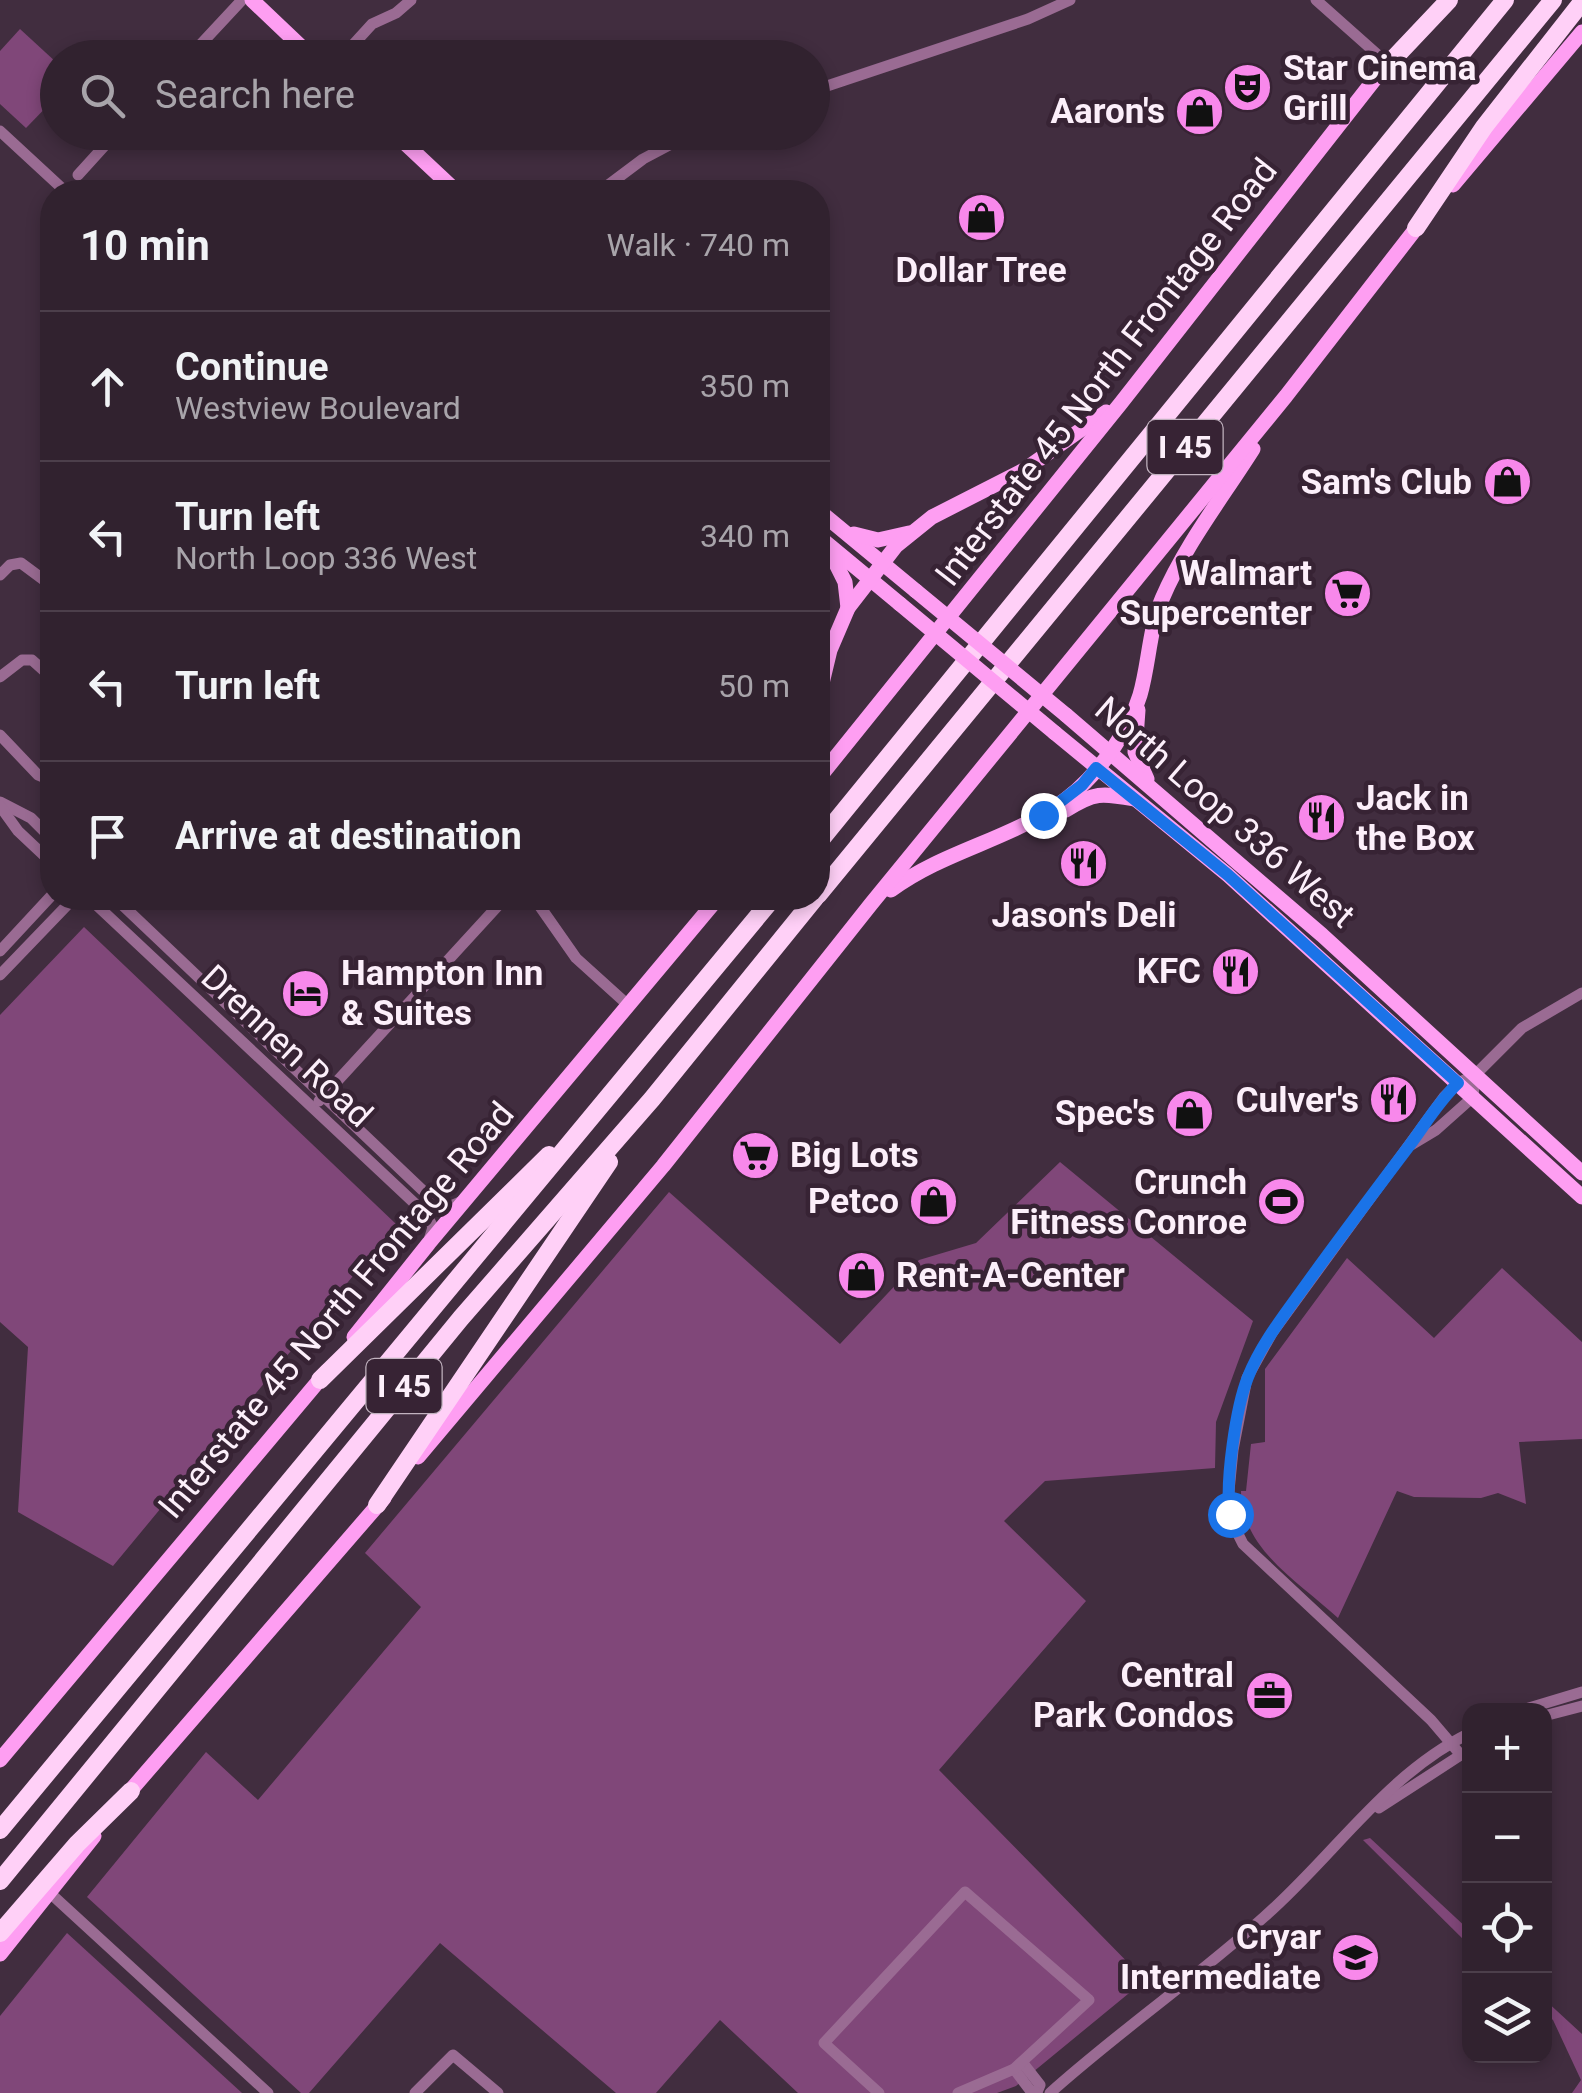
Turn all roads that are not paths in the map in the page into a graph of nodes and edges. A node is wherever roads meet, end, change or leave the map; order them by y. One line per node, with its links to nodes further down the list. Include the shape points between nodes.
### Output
1 (242, 0): 12 (street)
2 (252, 0): 13 (main road)
3 (410, 0): 14 (street)
4 (1070, 0): 16 (street)
5 (1316, 0): 15 (street)
6 (1439, 0): 15 (main road, Interstate 45 North Frontage Road)
7 (1449, 0): 15 (highway)
8 (1505, 0): 51 (highway, I 45)
9 (1553, 0): 54 (highway, I 45)
10 (1582, 2): 25 (highway)
11 (1582, 32): 25 (main road)
12 (205, 40)
13 (294, 40)
14 (357, 40)
15 (1384, 68): 27 (main road, Interstate 45 North Frontage Road)
16 (830, 85)
17 (0, 131): 22 (street)
18 (101, 150): 21 (street)
19 (412, 150): 23 (main road)
20 (660, 150): 24 (street)
21 (78, 175)
22 (53, 180)
23 (444, 180)
24 (616, 180)
25 (1416, 228): 26 (main road)
26 (1286, 396): 41 (main road, via 1176,566 1160,604); 55 (main road)
27 (1121, 403): 30 (main road, via 1049,454); 44 (main road, Interstate 45 North Frontage Road)
28 (830, 520): 29 (main road, North Loop 336 West)
29 (842, 529): 30 (main road, via 870,540); 33 (main road, North Loop 336 West)
30 (912, 532): 33 (main road)
31 (830, 546): 36 (main road, North Loop 336 West)
32 (830, 556): 37 (main road)
33 (883, 564): 36 (main road); 43 (main road, North Loop 336 West, bridge)
34 (0, 575): 35 (street, via 21,563)
35 (40, 577)
36 (870, 579): 37 (main road); 45 (main road, North Loop 336 West, bridge)
37 (848, 608): 38 (main road)
38 (830, 650)
39 (40, 667): 40 (street, via 22,660)
40 (0, 677)
41 (1140, 696): 43 (main road); 47 (main road, via 1135,751)
42 (0, 735): 46 (street)
43 (1110, 750): 45 (main road); 47 (main road, North Loop 336 West)
44 (830, 764)
45 (1096, 768): 48 (main road, North Loop 336 West); 52 (main road, via 1062,802)
46 (40, 776)
47 (1150, 787): 69 (main road, North Loop 336 West)
48 (1138, 800): 52 (main road, via 1088,796 1033,832); 70 (main road, North Loop 336 West)
49 (0, 804): 50 (street); 53 (street)
50 (40, 827)
51 (830, 828)
52 (999, 837): 55 (main road, via 941,858)
53 (40, 852)
54 (830, 879)
55 (871, 904): 82 (main road, via 663,1166)
56 (40, 908): 65 (street)
57 (62, 910): 66 (street)
58 (102, 910): 75 (street, Drennen Road)
59 (128, 910): 72 (street, Drennen Road)
60 (494, 910): 72 (street)
61 (542, 910): 68 (street, via 576,958)
62 (708, 910): 68 (main road, Interstate 45 North Frontage Road)
63 (763, 910): 71 (highway, I 45)
64 (805, 910): 74 (highway, I 45)
65 (0, 950)
66 (0, 975)
67 (1582, 993): 69 (street, via 1540,1014)
68 (628, 1005): 79 (main road, Interstate 45 North Frontage Road)
69 (1475, 1075): 70 (street); 73 (street); 77 (main road, North Loop 336 West)
70 (1458, 1083): 73 (main road, North Loop 336 West); 76 (street)
71 (621, 1085): 81 (highway); 93 (highway, I 45)
72 (324, 1096): 75 (street); 79 (street, Drennen Road, via 436,1204)
73 (1472, 1097): 76 (street); 78 (main road, North Loop 336 West)
74 (652, 1099): 82 (highway); 94 (highway, I 45, via 461,1318)
75 (313, 1108): 80 (street, Drennen Road, via 426,1214 433,1226)
76 (1408, 1147): 87 (street, via 1272,1332 1247,1378 1228,1500 1236,1530 1254,1556)
77 (1582, 1174)
78 (1582, 1197)
79 (464, 1201): 80 (main road, Interstate 45 North Frontage Road)
80 (429, 1243): 81 (main road, Interstate 45 North Frontage Road)
81 (320, 1380): 90 (main road, Interstate 45 North Frontage Road)
82 (377, 1505): 91 (main road)
83 (1578, 1700): 84 (street); 85 (street)
84 (1552, 1705)
85 (1552, 1712)
86 (1462, 1737): 87 (street)
87 (1451, 1742): 88 (street); 92 (street, via 1398,1780)
88 (1462, 1749)
89 (1462, 1753): 92 (street)
90 (0, 1760)
91 (131, 1791): 95 (main road); 96 (highway)
92 (1367, 1815): 105 (street, via 1266,1916)
93 (0, 1830)
94 (0, 1880)
95 (50, 1893): 97 (main road); 100 (street)
96 (0, 1933)
97 (0, 1954)
98 (1018, 2065): 99 (street, via 1040,2085); 103 (street, via 1089,2000 965,1892 824,2043); 104 (street)
99 (1037, 2092)
100 (268, 2093)
101 (415, 2093): 102 (street, via 453,2054)
102 (498, 2093)
103 (879, 2093)
104 (958, 2093)
105 (1050, 2093)

